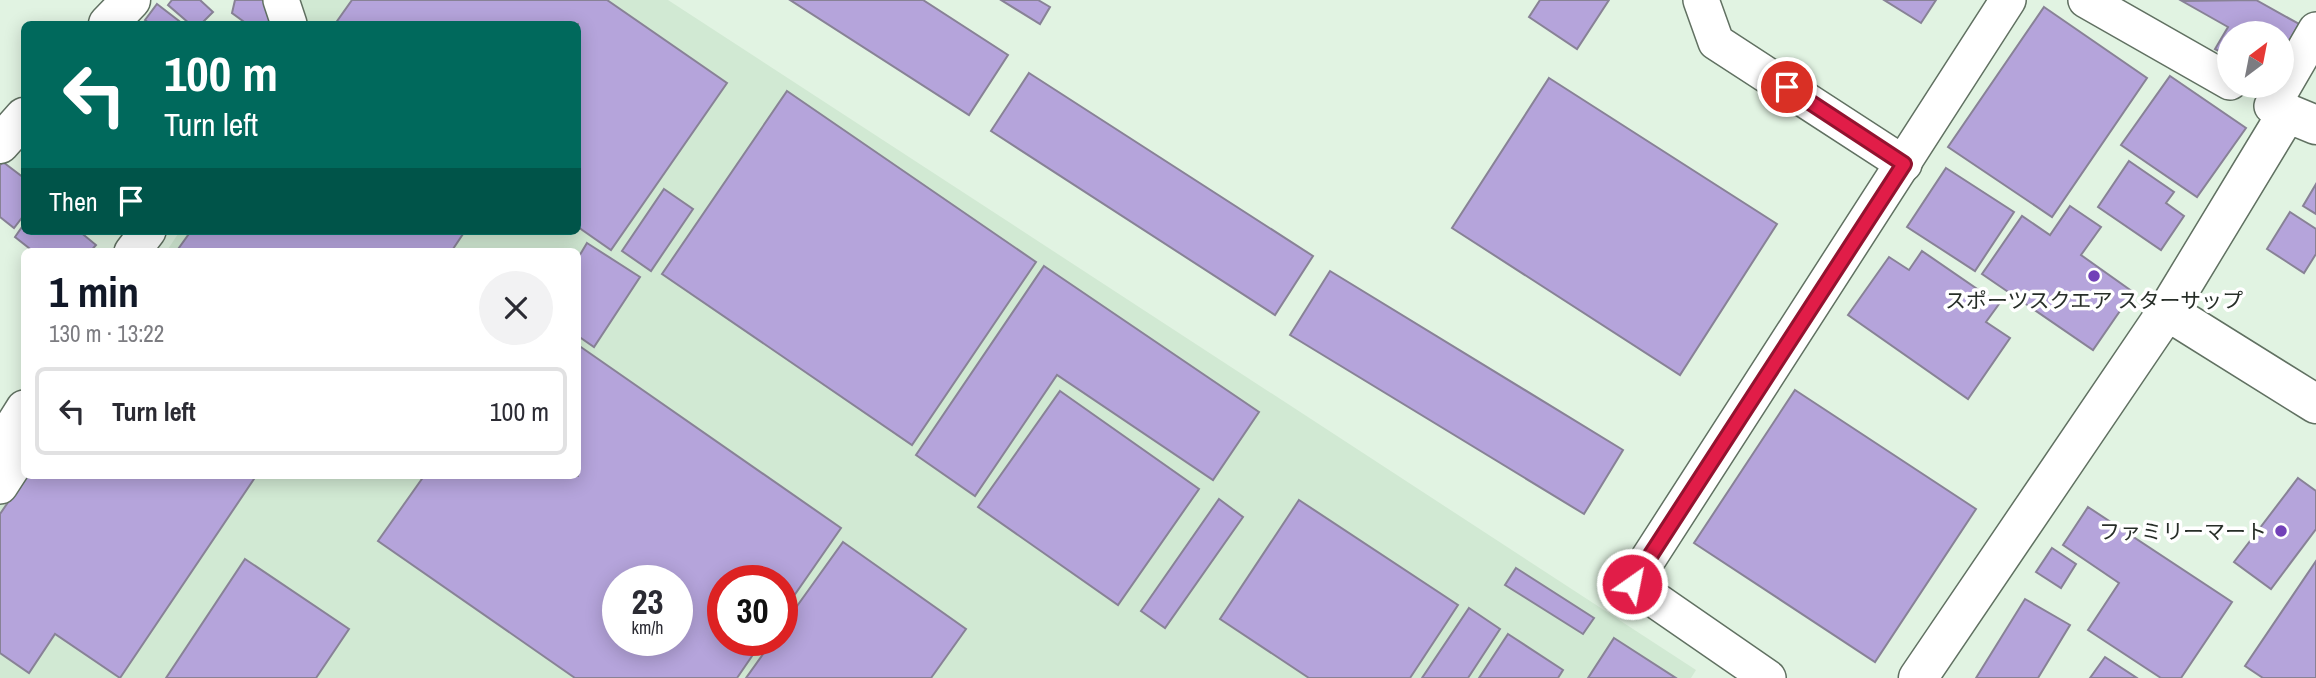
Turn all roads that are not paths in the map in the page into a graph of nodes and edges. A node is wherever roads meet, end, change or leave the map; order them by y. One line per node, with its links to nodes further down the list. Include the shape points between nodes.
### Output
1 (281, 0): 5 (street)
2 (1701, 0): 12 (street, via 1716,42)
3 (2008, 0): 12 (street)
4 (2086, 0): 7 (street)
5 (288, 21)
6 (2316, 30): 9 (street)
7 (2217, 75)
8 (2259, 98): 9 (street)
9 (2291, 115): 13 (street)
10 (21, 120): 11 (street)
11 (0, 144)
12 (1904, 164): 17 (street, via 1632,584)
13 (2167, 311): 14 (street); 18 (street)
14 (2316, 404)
15 (21, 418): 16 (street)
16 (8, 459)
17 (1768, 678)
18 (1918, 678)

